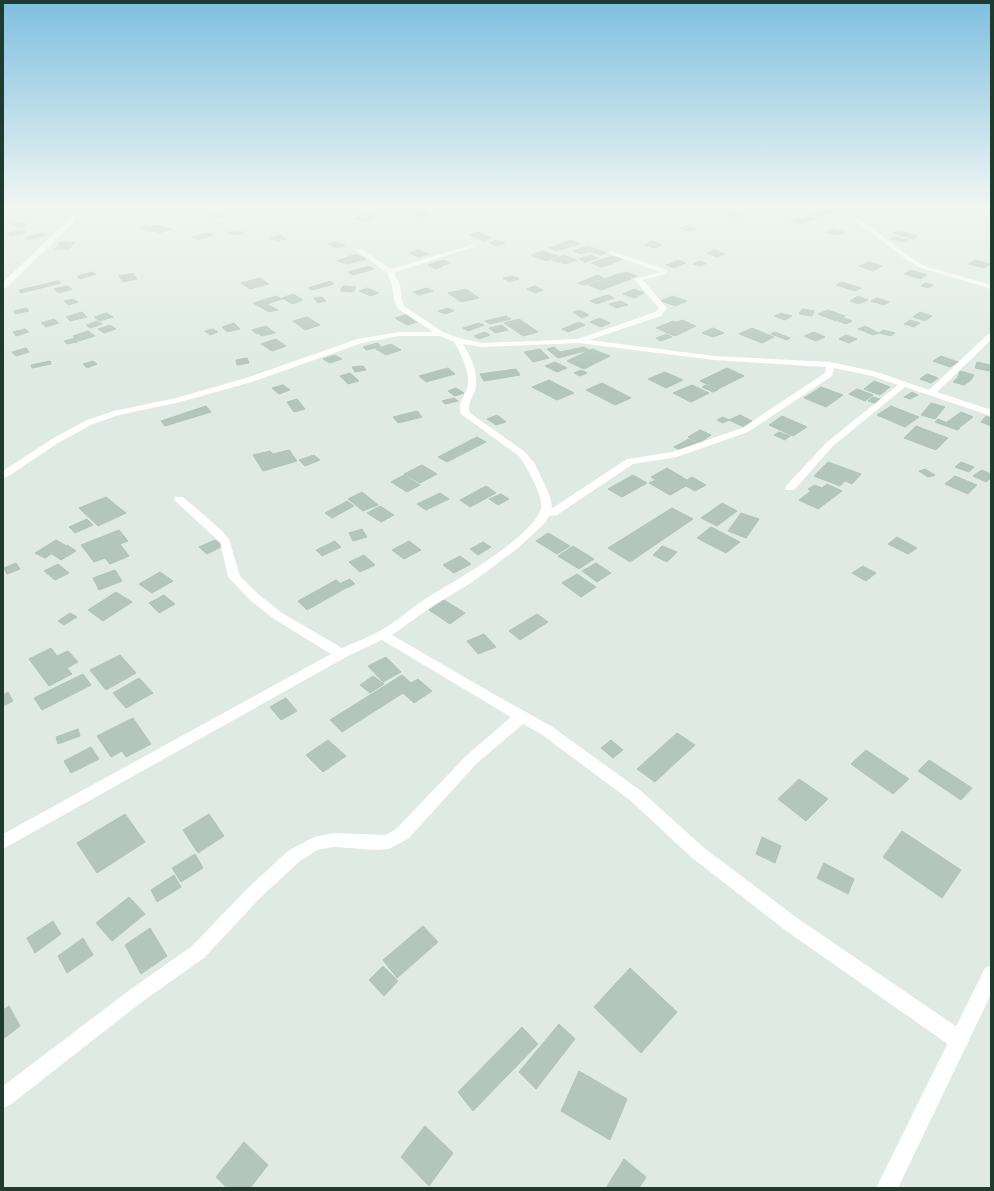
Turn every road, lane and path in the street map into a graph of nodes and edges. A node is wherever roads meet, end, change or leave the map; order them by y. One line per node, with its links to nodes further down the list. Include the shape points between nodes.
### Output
1 (27, 264): 7 (street)
2 (378, 264): 6 (street)
3 (417, 264): 6 (street)
4 (643, 264): 12 (street, via 665,271 638,279 663,308 662,312)
5 (917, 264): 8 (street)
6 (390, 272): 9 (street, via 402,307)
7 (3, 286)
8 (991, 287)
9 (441, 334): 11 (street); 17 (street, via 399,334 366,340 249,380 90,422 55,440)
10 (991, 336): 15 (street)
11 (457, 340): 12 (street, via 482,346); 20 (street, via 466,357 472,385 463,410 526,459 544,494)
12 (578, 341): 13 (street, via 714,358)
13 (830, 365): 14 (street, via 874,374); 20 (street, via 829,374 744,430 674,455 630,461 553,513)
14 (904, 384): 15 (street); 18 (street, via 830,444)
15 (932, 392): 16 (street)
16 (991, 413)
17 (3, 475)
18 (790, 488)
19 (180, 500): 22 (street, via 225,541 234,577 249,592 278,616)
20 (545, 513): 21 (street, via 541,521 514,546)
21 (383, 635): 22 (street); 23 (street)
22 (341, 654): 24 (street)
23 (522, 716): 26 (street, via 546,730 636,796 697,852 791,924); 27 (street, via 471,760 403,833 390,842 334,840 314,844 294,856 254,893 198,952 137,995)
24 (3, 842)
25 (990, 978): 26 (street)
26 (959, 1040): 28 (street)
27 (3, 1098)
28 (887, 1188)

